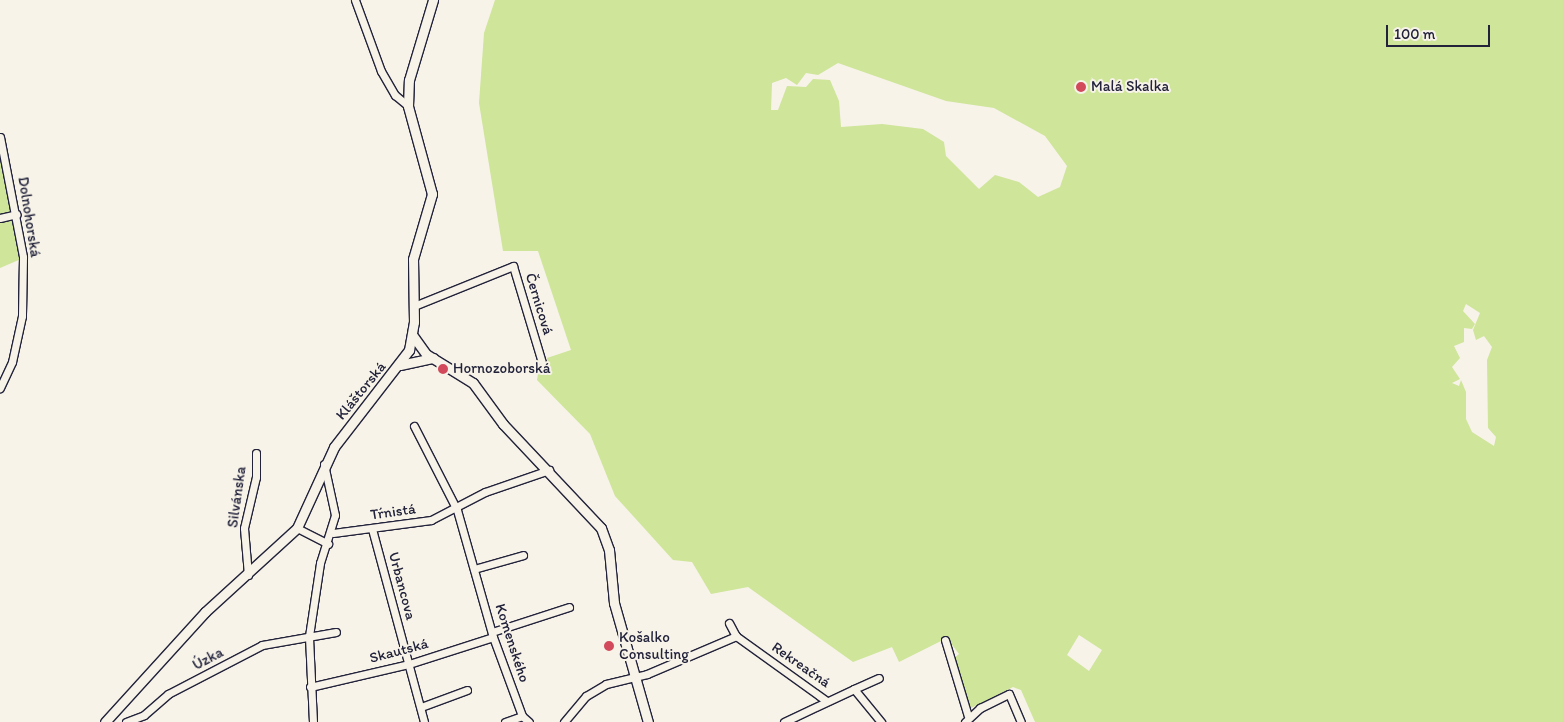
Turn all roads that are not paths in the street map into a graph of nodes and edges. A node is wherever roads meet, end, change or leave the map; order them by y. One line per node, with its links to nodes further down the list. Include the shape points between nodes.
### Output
1 (355, 0): 3 (street, via 382,71 395,95)
2 (433, 0): 3 (street, Kláštorská, via 410,68)
3 (408, 106): 7 (street, Kláštorská, via 432,194 414,259)
4 (1, 141): 5 (street, Dolnohorská)
5 (17, 214): 6 (street); 12 (street, Dolnohorská, via 24,257 22,316 12,362)
6 (0, 218)
7 (414, 306): 8 (street, Kláštorská); 11 (street, Černicová, via 513,266)
8 (413, 336): 9 (street); 10 (street, Kláštorská)
9 (433, 358): 10 (street); 16 (street, via 473,383 504,424)
10 (400, 365): 15 (street, Kláštorská)
11 (543, 366)
12 (0, 388)
13 (414, 426): 17 (street)
14 (256, 453): 24 (street, Silvánska, via 256,477 244,528)
15 (324, 464): 18 (street, Kláštorská); 20 (street, via 332,485)
16 (548, 470): 17 (street, Tŕnistá, via 485,492); 33 (street, via 601,528 609,550 614,603)
17 (457, 510): 19 (street, Tŕnistá, via 430,520); 23 (street, Komenského)
18 (297, 528): 21 (street); 24 (street, Kláštorská)
19 (372, 530): 20 (street, Tŕnistá, via 340,529); 32 (street, Urbancova)
20 (333, 533): 21 (street)
21 (328, 544): 29 (street, via 320,563)
22 (523, 555): 23 (street)
23 (474, 570): 28 (street, Komenského)
24 (248, 575): 44 (street, Kláštorská, via 183,634)
25 (568, 607): 28 (street, Skautská)
26 (729, 624): 30 (street, Rekreačná)
27 (336, 632): 29 (street, Úzka)
28 (493, 635): 32 (street, Skautská); 41 (street, Komenského)
29 (309, 636): 35 (street); 45 (street, Úzka, via 262,644 168,694 144,715)
30 (736, 636): 33 (street); 38 (street, Rekreačná)
31 (945, 640): 42 (street)
32 (409, 664): 35 (street, Skautská); 39 (street, Urbancova)
33 (632, 677): 43 (street, via 606,684 586,696); 50 (street)
34 (879, 678): 36 (street, Rekreačná)
35 (310, 687): 46 (street)
36 (854, 689): 38 (street, Rekreačná); 53 (street)
37 (467, 690): 39 (street)
38 (825, 700): 40 (street)
39 (420, 707): 47 (street, Urbancova)
40 (799, 714): 51 (street); 52 (street)
41 (522, 716): 48 (street); 49 (street, Komenského)
42 (966, 719): 54 (street, via 1008,694)
43 (567, 721)
44 (105, 722)
45 (126, 722)
46 (313, 722)
47 (424, 722)
48 (505, 722)
49 (529, 722)
50 (648, 722)
51 (784, 722)
52 (804, 722)
53 (881, 722)
54 (1021, 722)

